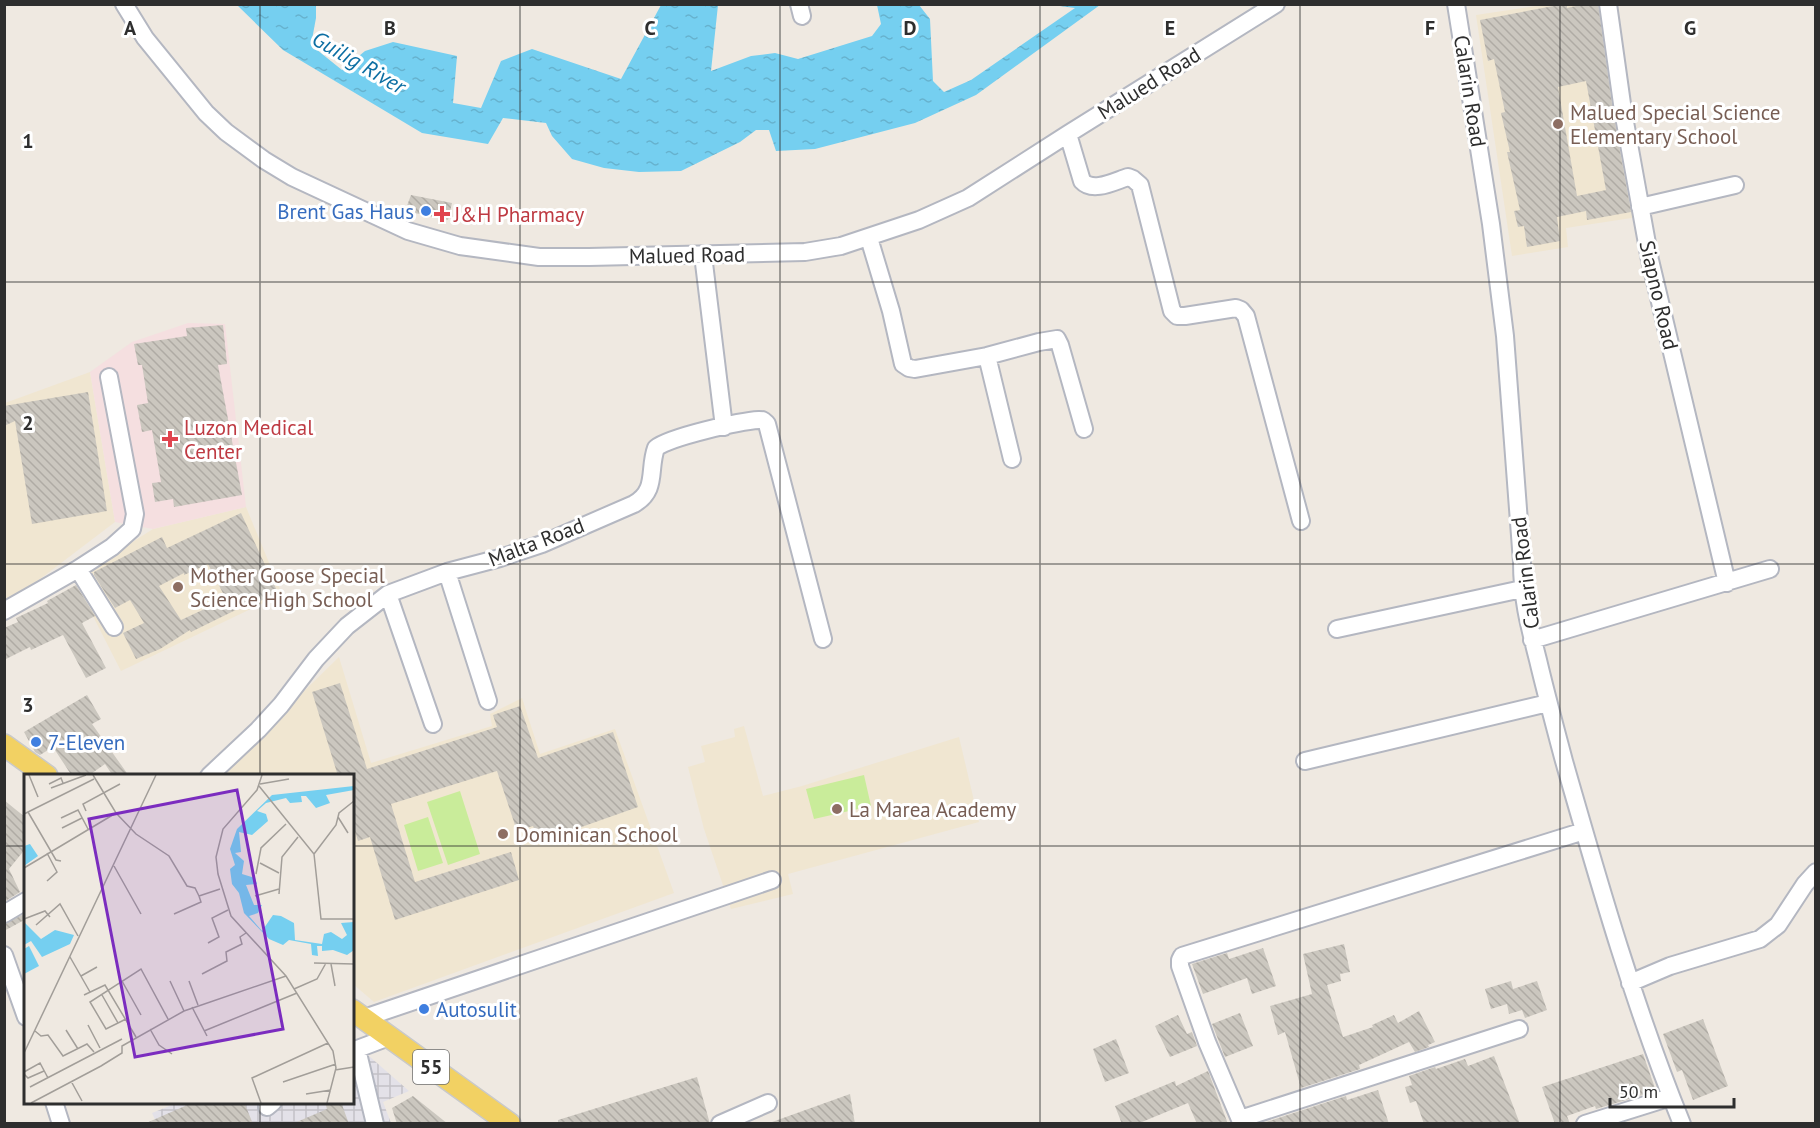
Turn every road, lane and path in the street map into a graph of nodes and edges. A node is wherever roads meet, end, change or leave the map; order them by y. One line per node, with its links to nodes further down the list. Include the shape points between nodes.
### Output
1 (124, 4): 9 (street, Malued Road, via 152,46 226,132 292,177 408,231 460,246 539,257)
2 (1276, 4): 5 (street, Malued Road)
3 (1456, 4): 20 (street, Calarin Road, via 1505,336)
4 (1608, 4): 7 (street, Siapno Road)
5 (1068, 134): 8 (street, Malued Road, via 968,198); 15 (street, via 1086,185 1094,187 1128,177 1140,185 1172,311 1185,316 1236,308 1246,316)
6 (1735, 185): 7 (street)
7 (1640, 207): 19 (street, Siapno Road)
8 (869, 238): 9 (street, Malued Road, via 804,252); 10 (street, via 903,364 915,369)
9 (703, 255): 12 (street)
10 (987, 356): 13 (street, via 1057,339); 14 (street)
11 (109, 377): 16 (street, via 135,514 132,529)
12 (724, 427): 18 (street, Malta Road, via 656,448 647,493 634,504 542,544); 25 (street, via 760,420 767,424)
13 (1084, 429)
14 (1012, 459)
15 (1301, 521)
16 (78, 569): 22 (street); 23 (street)
17 (1770, 569): 19 (street)
18 (447, 572): 21 (street, Malta Road); 27 (street)
19 (1727, 583): 26 (street)
20 (1522, 589): 24 (street); 26 (street, Calarin Road)
21 (388, 594): 29 (street); 33 (street, Malta Road, via 347,626 281,705)
22 (4, 611)
23 (114, 627)
24 (1338, 629)
25 (823, 639)
26 (1532, 640): 28 (street, Calarin Road)
27 (488, 701)
28 (1548, 703): 31 (street); 34 (street, Calarin Road)
29 (433, 724)
30 (4, 745): 32 (main road)
31 (1305, 761)
32 (44, 774)
33 (211, 774)
34 (1584, 831): 40 (street, Calarin Road); 49 (street, via 1182,956 1180,966 1206,1042)
35 (1815, 872): 40 (street, via 1778,925 1760,939 1670,966)
36 (772, 880): 42 (street)
37 (24, 902): 38 (street)
38 (4, 914)
39 (4, 955): 41 (street)
40 (1630, 983): 46 (street, Calarin Road)
41 (24, 1011)
42 (358, 1014): 44 (main road, 55)
43 (1519, 1029): 49 (street)
44 (389, 1037): 45 (street); 52 (main road, 55)
45 (355, 1050): 51 (street)
46 (1671, 1097): 54 (street); 55 (street, Calarin Road)
47 (768, 1103): 53 (street)
48 (55, 1104): 50 (street)
49 (1241, 1121)
50 (61, 1124)
51 (375, 1124)
52 (510, 1124)
53 (720, 1124)
54 (1586, 1124)
55 (1682, 1124)

